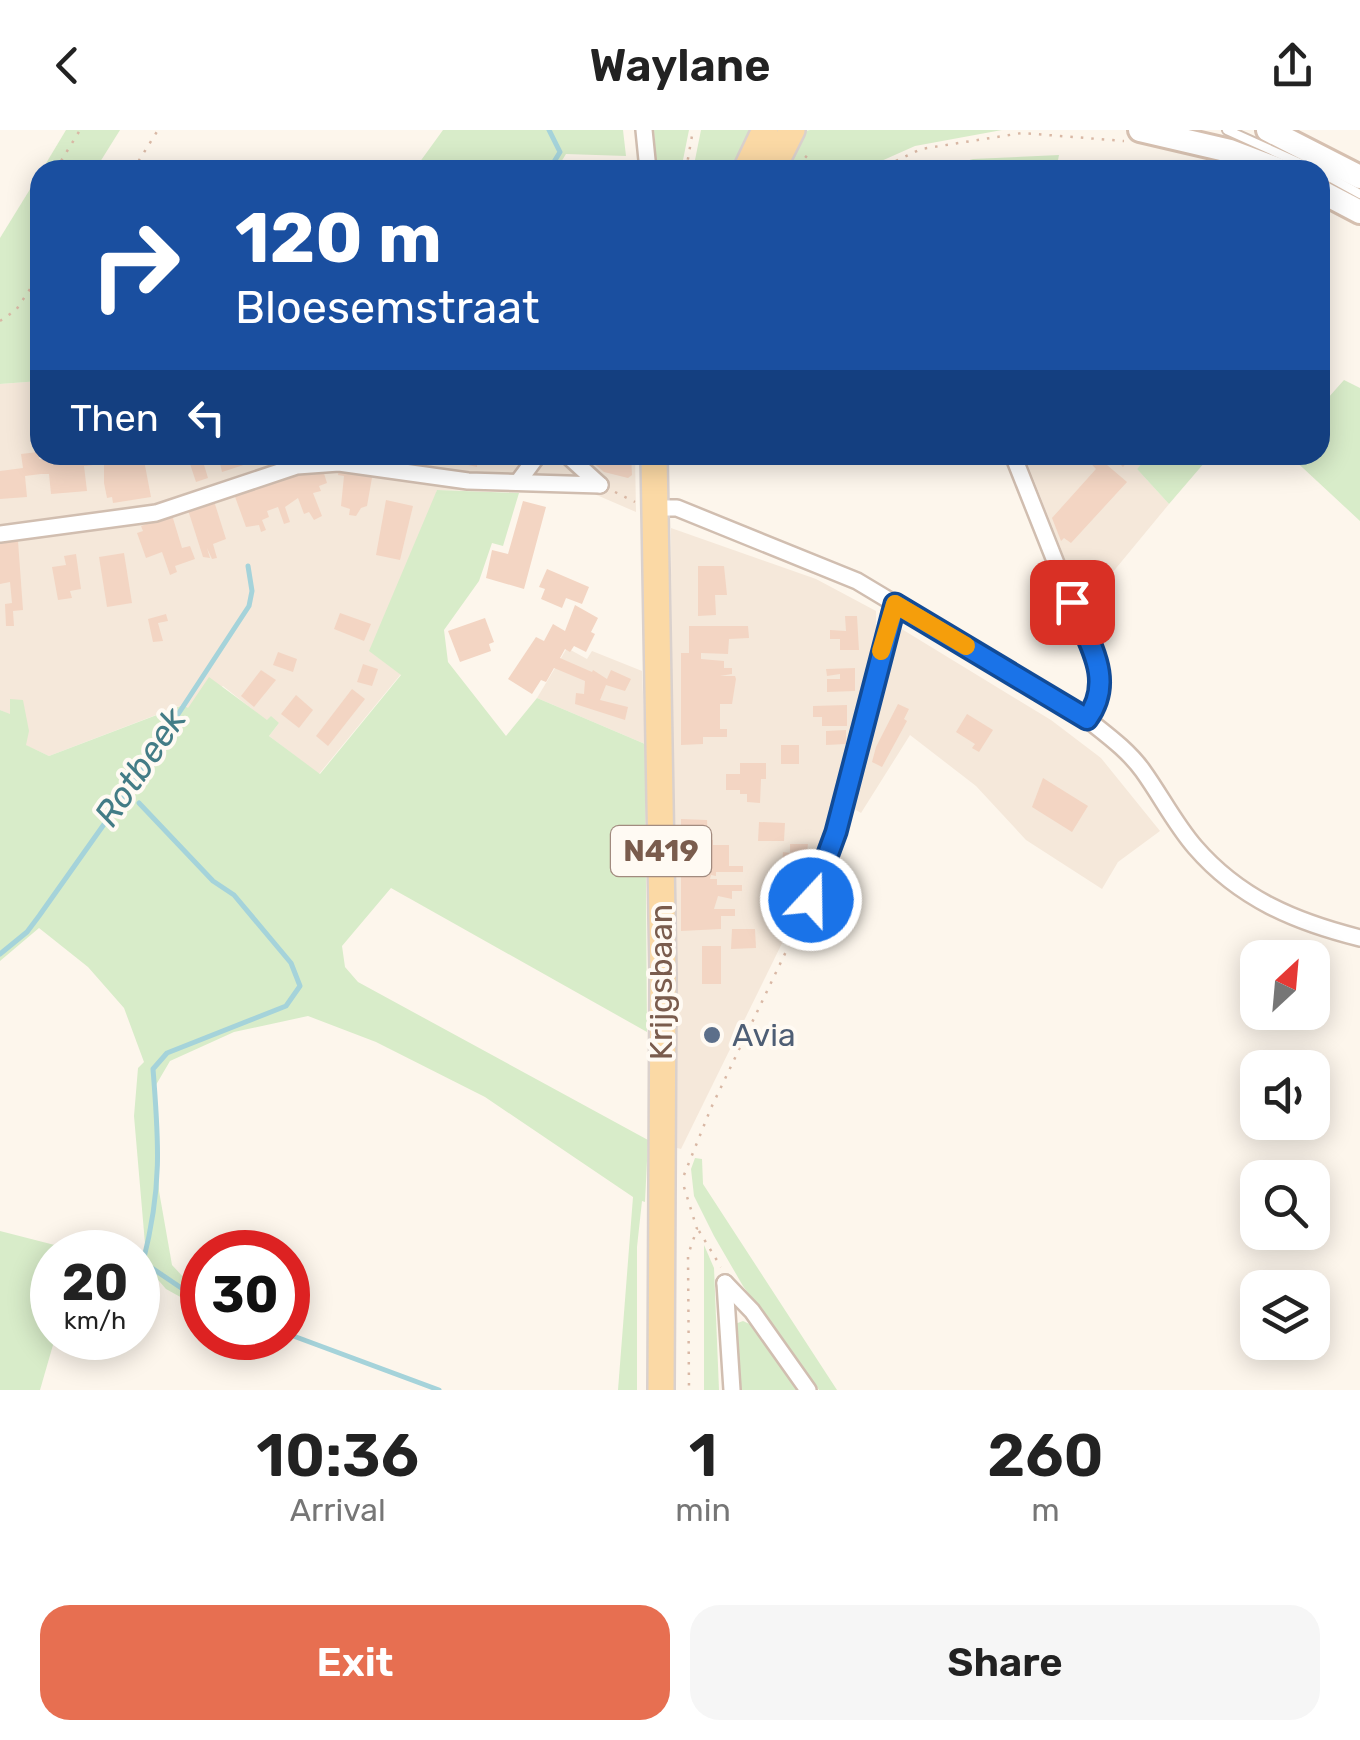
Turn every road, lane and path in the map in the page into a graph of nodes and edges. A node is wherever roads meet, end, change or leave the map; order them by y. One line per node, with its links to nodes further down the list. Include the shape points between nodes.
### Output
1 (80, 130): 11 (path)
2 (158, 130): 12 (path)
3 (644, 130): 13 (street)
4 (693, 130): 14 (path)
5 (764, 130): 15 (main road)
6 (792, 130): 16 (main road)
7 (1227, 130): 20 (lane)
8 (1268, 130): 21 (main road)
9 (1139, 137): 18 (path, via 1022,133 921,149); 19 (main road)
10 (805, 156): 17 (path)
11 (62, 160)
12 (139, 160)
13 (647, 160)
14 (688, 160)
15 (750, 160)
16 (777, 160)
17 (810, 160)
18 (897, 160)
19 (1252, 160)
20 (1294, 160)
21 (1327, 160)
22 (1330, 162): 23 (main road)
23 (1360, 177)
24 (1330, 178): 25 (lane)
25 (1360, 194)
26 (1330, 196): 27 (main road)
27 (1360, 212)
28 (30, 289): 29 (path)
29 (0, 321)
30 (301, 465): 39 (street, via 156,513)
31 (364, 465): 36 (street)
32 (531, 465): 36 (street)
33 (578, 465): 37 (street)
34 (654, 465): 38 (main road, Krijgsbaan / N419)
35 (1017, 465): 41 (street, via 1100,674 1102,687)
36 (518, 482): 37 (street)
37 (600, 486): 38 (path)
38 (655, 508): 40 (street, via 677,508 830,569); 47 (main road, Krijgsbaan / N419)
39 (0, 534)
40 (895, 604): 41 (street); 42 (street, via 836,832)
41 (1087, 719): 43 (street, via 1142,768 1222,873 1286,916)
42 (811, 900): 45 (path, via 690,1155 682,1181)
43 (1360, 938)
44 (685, 1218): 45 (path)
45 (697, 1229): 46 (path); 48 (path, via 688,1255)
46 (725, 1283): 49 (street); 50 (street)
47 (661, 1390)
48 (689, 1390)
49 (732, 1390)
50 (808, 1390)

